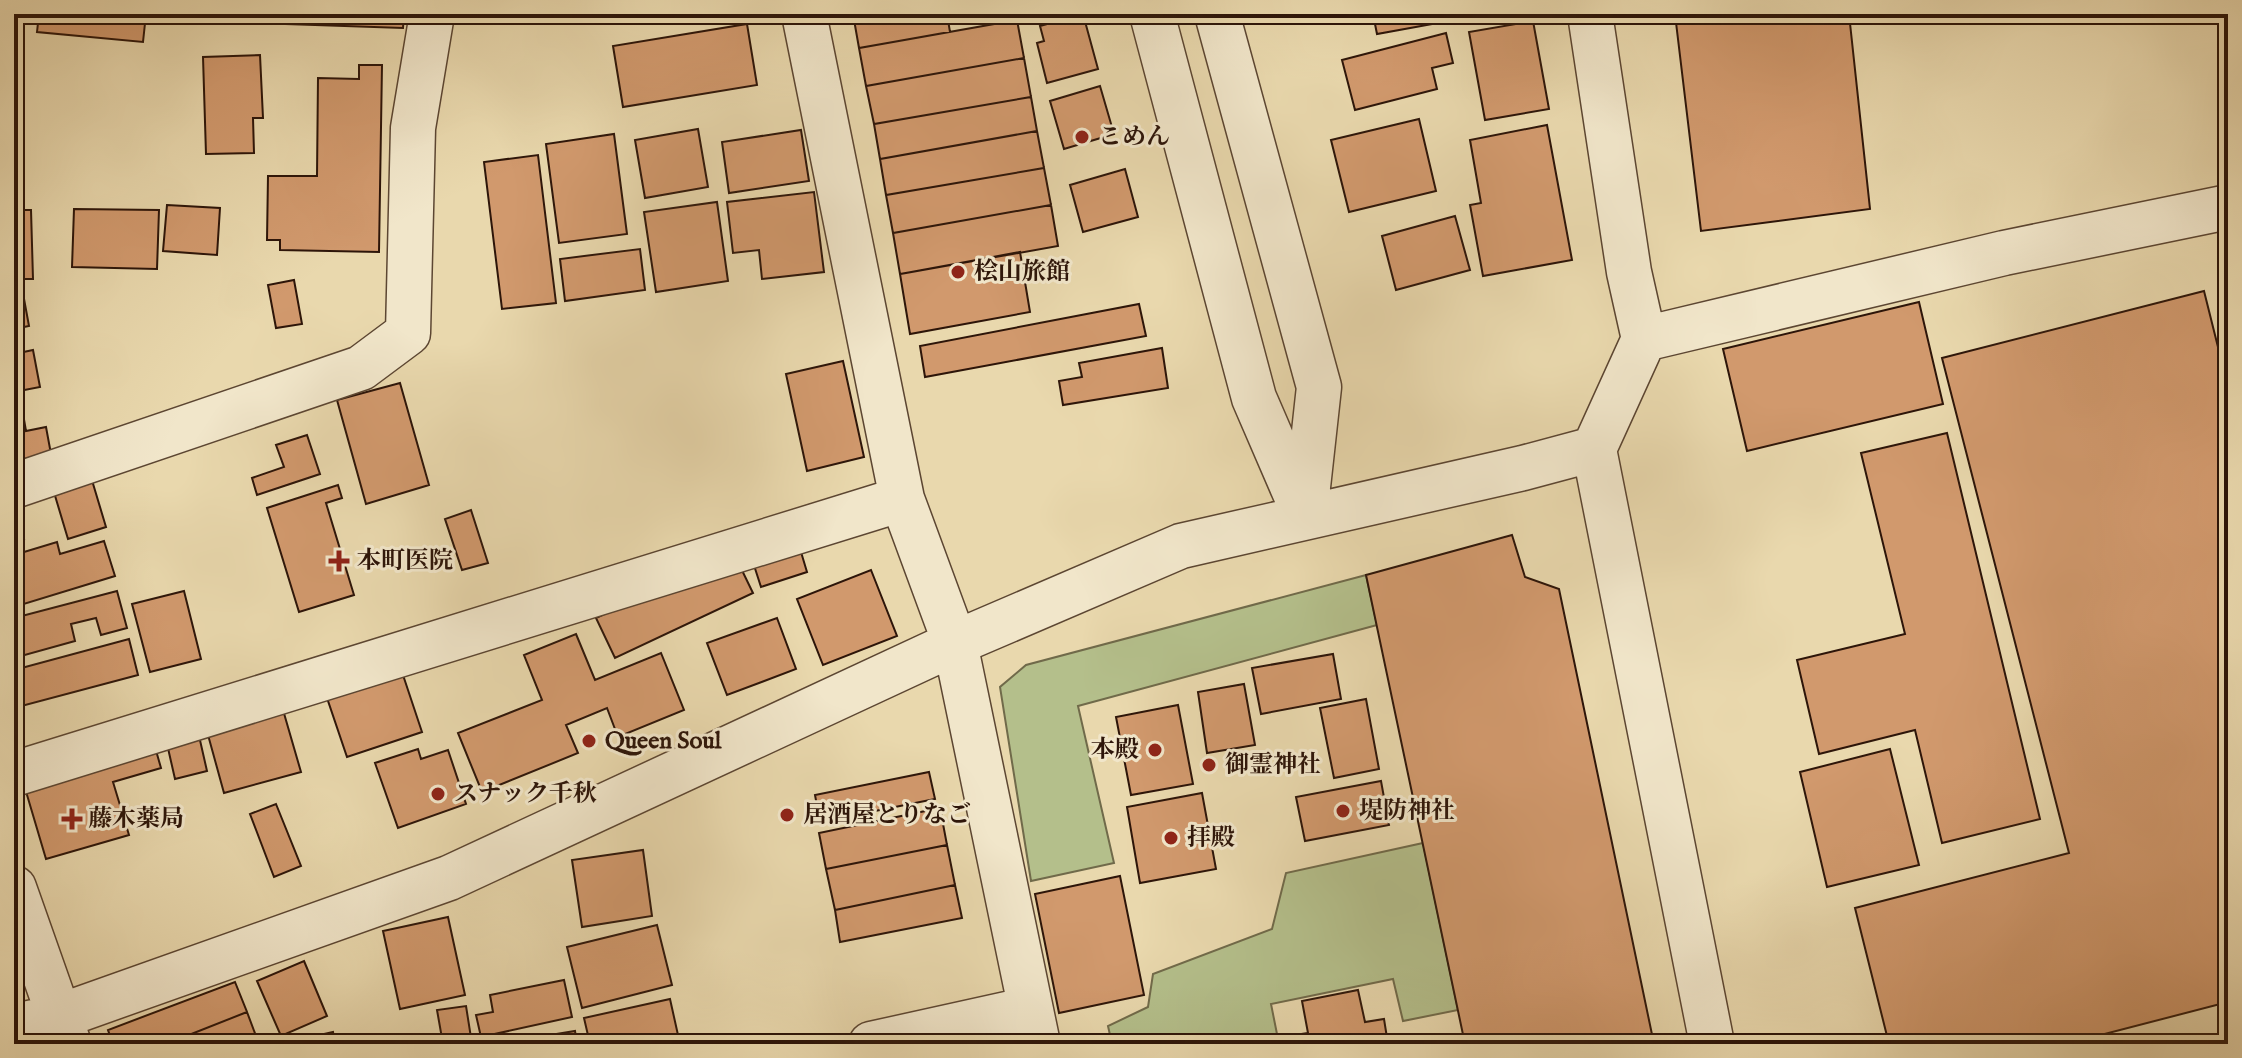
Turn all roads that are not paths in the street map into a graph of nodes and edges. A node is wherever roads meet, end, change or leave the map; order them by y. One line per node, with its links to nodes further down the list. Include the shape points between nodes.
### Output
1 (432, 14): 9 (street, via 413,128 408,333 361,368)
2 (804, 14): 10 (street)
3 (1152, 14): 11 (street, via 1254,398)
4 (1217, 14): 11 (street, via 1319,387)
5 (1590, 14): 7 (street)
6 (2228, 207): 7 (street, via 2004,253)
7 (1644, 339): 8 (street)
8 (1594, 449): 11 (street); 19 (street)
9 (14, 486)
10 (902, 499): 12 (street); 13 (street)
11 (1305, 516): 12 (street, via 1181,546)
12 (955, 643): 16 (street); 17 (street, via 449,878)
13 (14, 774)
14 (14, 888): 17 (street)
15 (14, 1026): 17 (street)
16 (1034, 1026): 18 (street)
17 (63, 1031)
18 (871, 1044)
19 (1712, 1044)

